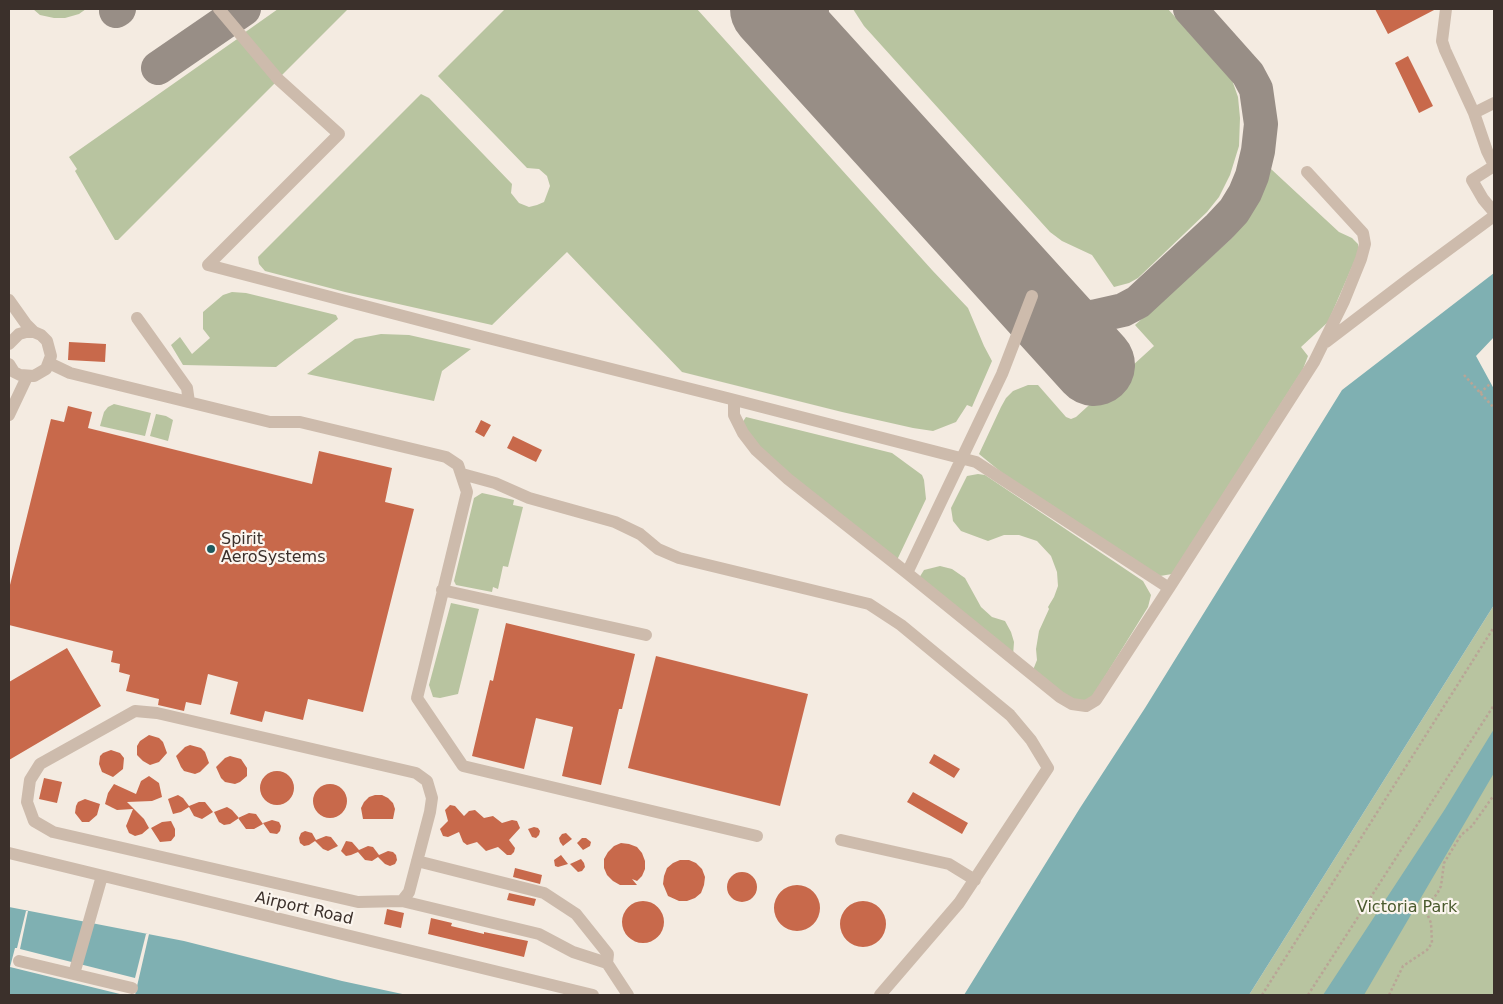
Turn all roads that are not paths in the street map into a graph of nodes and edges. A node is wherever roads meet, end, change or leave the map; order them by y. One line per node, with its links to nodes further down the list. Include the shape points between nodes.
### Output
1 (219, 9): 18 (street, via 278,79 339,134 208,265)
2 (1446, 9): 4 (street, via 1442,41)
3 (1494, 103): 4 (street)
4 (1474, 113): 5 (street)
5 (1494, 166): 7 (street, via 1472,180)
6 (1307, 172): 14 (street, via 1363,233 1365,244 1358,268)
7 (1494, 212)
8 (1494, 216): 14 (street)
9 (1032, 296): 21 (street, via 1002,374)
10 (9, 300): 12 (street)
11 (137, 318): 19 (street, via 188,388)
12 (34, 332): 13 (street, via 19,334); 15 (street, via 47,341 51,356)
13 (9, 344)
14 (1324, 344): 24 (street)
15 (49, 363): 17 (street, via 40,373); 19 (street, via 70,373)
16 (9, 366): 17 (street, via 14,372)
17 (27, 377): 20 (street)
18 (734, 400): 21 (street); 23 (street, via 734,415 756,450 788,480)
19 (189, 402): 22 (street, via 270,422 300,422 446,458 458,465)
20 (9, 414)
21 (961, 458): 23 (street); 24 (street, via 976,462)
22 (462, 474): 25 (street, via 467,492); 32 (street, via 496,483 529,498 615,522 679,558 869,604 901,625 1010,715 1048,768)
23 (907, 573): 24 (street, via 1060,697 1072,704 1086,706 1096,700)
24 (1168, 588)
25 (442, 590): 26 (street); 27 (street, via 417,698 464,766)
26 (646, 635)
27 (757, 836)
28 (841, 840): 32 (street, via 949,864)
29 (9, 853): 31 (street, Airport Road)
30 (417, 861): 33 (street, via 409,892); 33 (street, via 432,798 427,782 416,773 157,714 135,711 40,764 30,780 27,802 34,821 53,832 358,902); 35 (street, via 544,894 576,914 608,954)
31 (102, 876): 36 (street); 38 (street, Airport Road)
32 (975, 880): 41 (street)
33 (402, 901): 35 (street, via 539,934 573,952)
34 (19, 961): 36 (street)
35 (607, 962): 40 (street)
36 (74, 974): 37 (street)
37 (132, 988)
38 (563, 992): 39 (street, Airport Road)
39 (592, 995)
40 (628, 995)
41 (880, 995)

